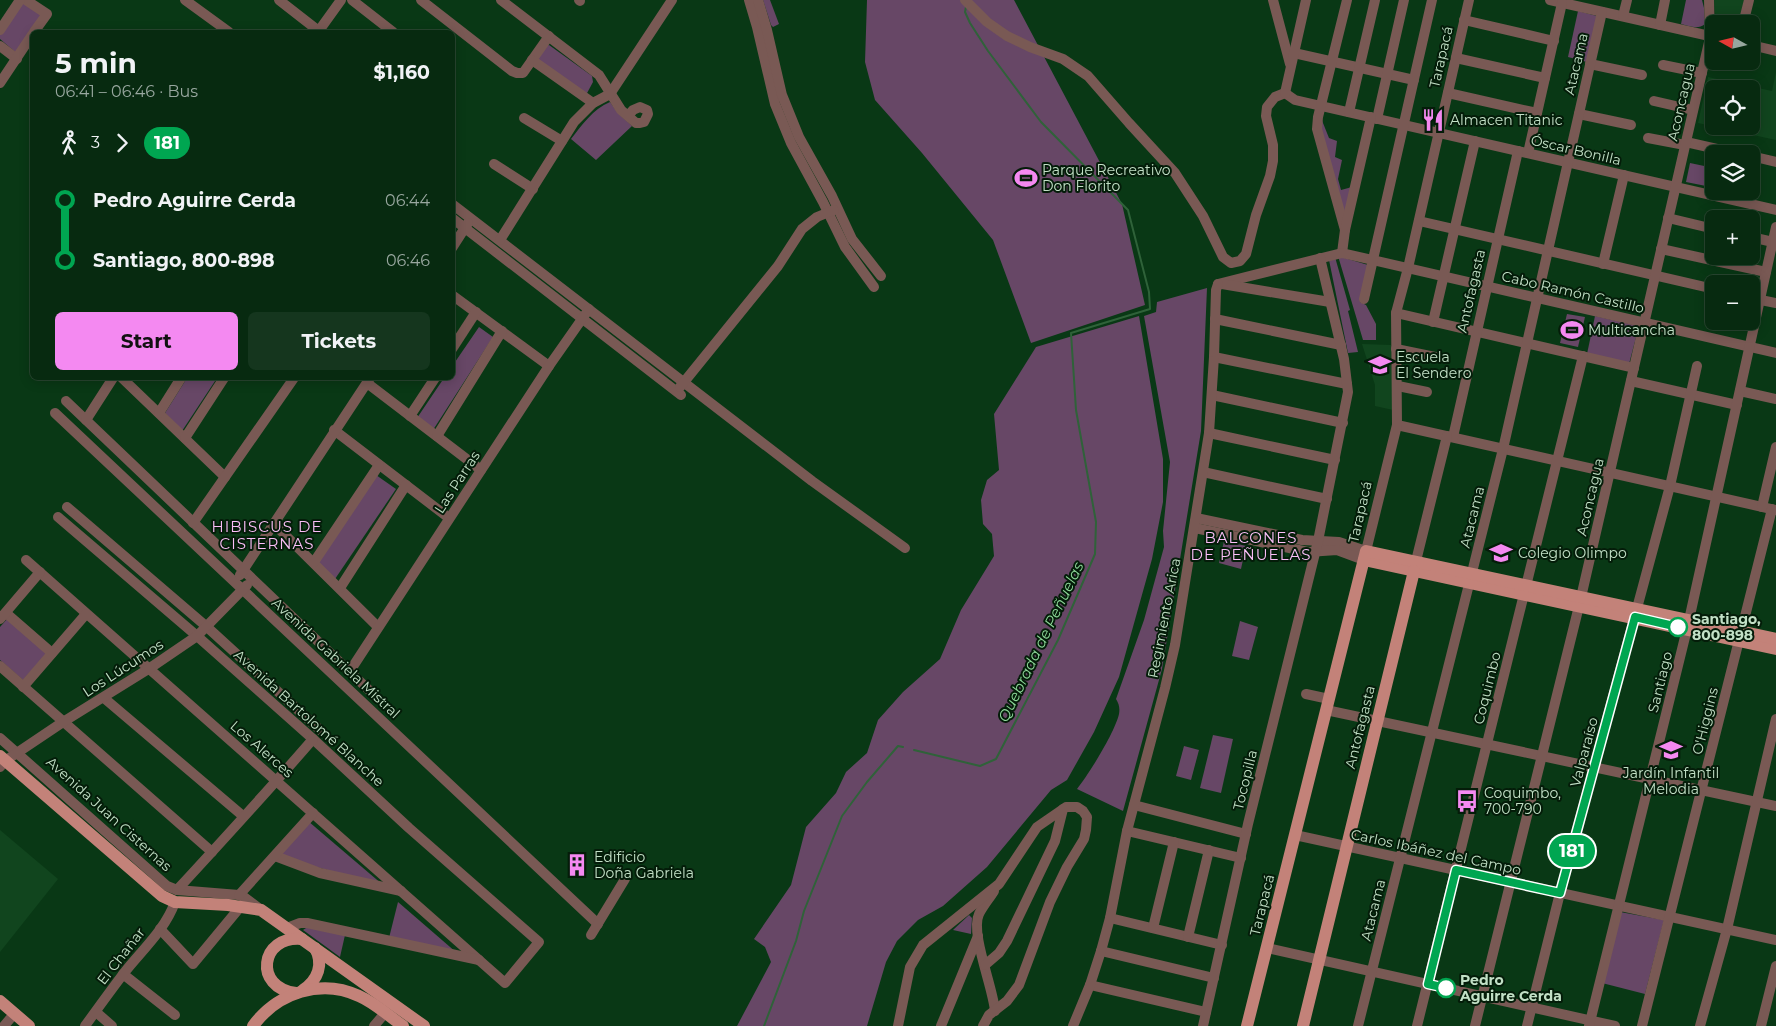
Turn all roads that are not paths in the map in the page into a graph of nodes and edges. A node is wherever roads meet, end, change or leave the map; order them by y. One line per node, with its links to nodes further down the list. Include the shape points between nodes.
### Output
1 (20, 0): 33 (street)
2 (26, 0): 34 (street, via 47,14)
3 (185, 0): 25 (street)
4 (279, 0): 36 (street)
5 (342, 0): 37 (street)
6 (352, 0): 38 (street)
7 (421, 0): 49 (street, via 517,74 523,73)
8 (672, 0): 64 (street)
9 (749, 0): 93 (street, via 770,84 791,143)
10 (758, 0): 93 (street, via 791,119)
11 (1274, 0): 54 (street)
12 (1306, 0): 46 (street)
13 (1347, 0): 50 (street)
14 (1375, 0): 55 (street)
15 (1404, 0): 57 (street)
16 (1432, 0): 60 (street)
17 (1469, 0): 31 (street, Tarapacá)
18 (1627, 0): 30 (street)
19 (1665, 0): 32 (street)
20 (1709, 0): 28 (street, Aconcagua)
21 (1749, 0): 29 (street)
22 (504, 1): 40 (street)
23 (1555, 1): 26 (street); 42 (street, Antofagasta)
24 (967, 2): 62 (street, via 1007,36 1063,58 1088,76 1176,173 1203,216 1223,257 1231,263 1240,261 1246,254 1257,209 1272,169 1274,153 1266,116 1268,107 1274,97)
25 (198, 4): 35 (street)
26 (1588, 4): 27 (street)
27 (1602, 12): 30 (street); 52 (street, Atacama)
28 (1710, 15)
29 (1745, 15)
30 (1623, 16): 32 (street)
31 (1464, 20): 42 (street); 47 (street, Tarapacá)
32 (1660, 25): 39 (street)
33 (0, 30)
34 (36, 30)
35 (227, 30)
36 (316, 30)
37 (320, 30)
38 (390, 30)
39 (1705, 35)
40 (549, 36): 49 (street); 64 (street, via 599,75)
41 (30, 39): 48 (street)
42 (1554, 41): 59 (street, Antofagasta)
43 (0, 46): 48 (street)
44 (1760, 46): 45 (street)
45 (1776, 49)
46 (1294, 52): 50 (street); 54 (street)
47 (1456, 58): 59 (street); 63 (street, Tarapacá)
48 (17, 59): 61 (street)
49 (532, 60): 66 (street)
50 (1332, 62): 55 (street); 67 (street)
51 (1705, 62): 56 (street, Aconcagua)
52 (1590, 64): 58 (street); 71 (street, Atacama)
53 (1663, 65): 56 (street)
54 (1291, 66): 62 (street)
55 (1360, 68): 57 (street); 69 (street)
56 (1702, 73): 68 (street, Aconcagua)
57 (1387, 74): 60 (street); 74 (street)
58 (1642, 75)
59 (1545, 78): 70 (street, Antofagasta)
60 (1414, 80): 75 (street)
61 (0, 83)
62 (1285, 92): 67 (street, Óscar Bonilla, via 1295,100)
63 (1448, 93): 70 (street); 77 (street, Tarapacá)
64 (610, 94): 66 (street); 72 (street)
65 (1654, 101): 68 (street)
66 (593, 103): 79 (street, via 577,118)
67 (1322, 106): 69 (street, Óscar Bonilla); 101 (street, via 1317,129)
68 (1693, 110): 81 (street, Aconcagua)
69 (1349, 112): 74 (street, Óscar Bonilla)
70 (1537, 114): 83 (street, Antofagasta)
71 (1579, 114): 76 (street); 85 (street, Atacama)
72 (628, 116)
73 (524, 118): 79 (street)
74 (1374, 118): 75 (street, Óscar Bonilla); 101 (street)
75 (1404, 125): 77 (street, Óscar Bonilla); 113 (street)
76 (1631, 125)
77 (1439, 133): 80 (street, Óscar Bonilla); 97 (street, Tarapacá)
78 (1648, 138): 81 (street)
79 (562, 141): 90 (street)
80 (1475, 141): 83 (street, Óscar Bonilla); 102 (street)
81 (1686, 144): 82 (street); 89 (street, Aconcagua)
82 (1705, 148)
83 (1523, 152): 85 (street, Óscar Bonilla); 105 (street, Antofagasta)
84 (1760, 158): 86 (street)
85 (1568, 162): 88 (street, Óscar Bonilla); 109 (street, Atacama)
86 (1776, 162)
87 (494, 164): 90 (street)
88 (1624, 175): 89 (street, Óscar Bonilla); 114 (street)
89 (1676, 187): 92 (street, Óscar Bonilla); 95 (street, Aconcagua)
90 (533, 189): 104 (street)
91 (455, 206): 94 (street)
92 (1776, 210)
93 (833, 211): 117 (street); 122 (street, via 845,247); 161 (street, via 802,229 778,266)
94 (471, 218): 100 (street); 104 (street)
95 (1668, 218): 98 (street); 108 (street, Aconcagua)
96 (455, 220): 100 (street)
97 (1419, 222): 102 (street); 115 (street, Tarapacá)
98 (1705, 227)
99 (1776, 227): 106 (street, Santiago)
100 (465, 228): 107 (street); 134 (street)
101 (1345, 230): 110 (street)
102 (1454, 230): 105 (street); 118 (street)
103 (1760, 239): 106 (street)
104 (500, 240): 131 (street)
105 (1498, 240): 109 (street); 121 (street, Antofagasta)
106 (1773, 242): 112 (street, Santiago)
107 (455, 243)
108 (1661, 249): 116 (street); 119 (street, Aconcagua)
109 (1548, 251): 114 (street); 126 (street, Atacama)
110 (1342, 253): 111 (street, Cabo Ramón Castillo); 113 (street, Cabo Ramón Castillo)
111 (1320, 258): 120 (street, Cabo Ramón Castillo); 129 (street, Tocopilla)
112 (1773, 258): 116 (street, Santiago)
113 (1373, 260): 115 (street, Cabo Ramón Castillo); 127 (street)
114 (1603, 264): 119 (street)
115 (1408, 268): 118 (street, Cabo Ramón Castillo); 133 (street, Tarapacá)
116 (1766, 272): 124 (street, Santiago)
117 (881, 276)
118 (1443, 276): 121 (street, Cabo Ramón Castillo); 136 (street)
119 (1655, 276): 123 (street); 137 (street, Aconcagua)
120 (1218, 284): 129 (street); 135 (street, Regimiento Arica)
121 (1488, 286): 126 (street, Cabo Ramón Castillo); 140 (street, Antofagasta)
122 (874, 287)
123 (1705, 287)
124 (1760, 288)
125 (455, 297): 132 (street)
126 (1538, 298): 137 (street, Cabo Ramón Castillo); 141 (street, Atacama)
127 (1364, 299)
128 (1760, 300): 130 (street)
129 (1330, 302): 143 (street, Tocopilla)
130 (1776, 304)
131 (589, 309): 134 (street, Las Parras); 161 (street)
132 (476, 312): 139 (street); 142 (street)
133 (1396, 313): 136 (street); 145 (street, Tarapacá)
134 (582, 319): 150 (street, Las Parras); 161 (street, via 679,394)
135 (1215, 319): 143 (street); 148 (street, Regimiento Arica)
136 (1433, 322): 140 (street)
137 (1644, 322): 144 (street, Cabo Ramón Castillo); 152 (street, Aconcagua)
138 (1752, 330): 144 (street, Santiago)
139 (502, 331): 150 (street); 179 (street)
140 (1477, 332): 141 (street); 180 (street, Antofagasta)
141 (1528, 343): 147 (street); 183 (street, Atacama)
142 (455, 344)
143 (1341, 345): 162 (street, Tocopilla)
144 (1750, 346): 146 (street, Cabo Ramón Castillo); 164 (street, Santiago)
145 (1396, 349): 149 (street); 163 (street, Tarapacá)
146 (1776, 352)
147 (1583, 356): 152 (street); 185 (street, Coquimbo)
148 (1214, 357): 162 (street); 166 (street, Regimiento Arica)
149 (1435, 357)
150 (549, 366): 187 (street, Las Parras)
151 (1697, 366): 167 (street, Valparaíso)
152 (1634, 368): 160 (street, Aconcagua)
153 (112, 380): 174 (street)
154 (124, 380): 172 (street)
155 (180, 380): 172 (street)
156 (223, 380): 181 (street)
157 (293, 380): 190 (street)
158 (368, 380): 173 (street); 177 (street)
159 (433, 380): 173 (street)
160 (1631, 381): 167 (street); 189 (street, Aconcagua)
161 (684, 382): 204 (street, via 846,507)
162 (1347, 384): 175 (street, Tocopilla)
163 (1398, 386): 165 (street); 176 (street, Tarapacá)
164 (1740, 391): 168 (street); 170 (street, Santiago)
165 (1427, 392)
166 (1212, 395): 175 (street); 178 (street, Regimiento Arica)
167 (1690, 395): 170 (street); 192 (street, Valparaíso)
168 (1776, 399)
169 (66, 402): 174 (street, Avenida Gabriela Mistral)
170 (1737, 406): 193 (street, Santiago)
171 (55, 413): 214 (street, Avenida Gabriela Mistral)
172 (158, 413): 181 (street)
173 (410, 416): 179 (street)
174 (86, 420): 201 (street, Avenida Gabriela Mistral)
175 (1343, 423): 184 (street, Tocopilla)
176 (1397, 425): 180 (street); 206 (street, Tarapacá)
177 (334, 430): 186 (street); 202 (street)
178 (1209, 433): 184 (street); 188 (street, Regimiento Arica)
179 (436, 436): 187 (street)
180 (1450, 437): 183 (street); 209 (street, Antofagasta)
181 (184, 438): 190 (street)
182 (1776, 447): 196 (street)
183 (1503, 449): 185 (street); 212 (street, Atacama)
184 (1335, 460): 194 (street, Tocopilla)
185 (1557, 461): 189 (street); 217 (street, Coquimbo)
186 (379, 465): 191 (street); 208 (street)
187 (481, 470): 199 (street, Las Parras)
188 (1203, 472): 194 (street); 200 (street, Regimiento Arica)
189 (1610, 473): 192 (street); 218 (street, Aconcagua)
190 (225, 477): 201 (street)
191 (406, 485): 199 (street); 215 (street)
192 (1670, 486): 193 (street); 219 (street, Valparaíso)
193 (1717, 497): 196 (street); 222 (street, Santiago)
194 (1327, 499): 203 (street, Tocopilla)
195 (67, 507): 223 (street, Avenida Bartolomé Blanche)
196 (1762, 507): 197 (street)
197 (1774, 510): 226 (street, O'Higgins)
198 (58, 517): 225 (street, Avenida Bartolomé Blanche)
199 (449, 518): 224 (street, Las Parras)
200 (1196, 523): 203 (street); 205 (street); 254 (street, Regimiento Arica, via 1171,662)
201 (193, 524): 210 (street, Avenida Gabriela Mistral)
202 (274, 524): 208 (street); 210 (street)
203 (1318, 541): 205 (street, Tocopilla); 206 (street, via 1339,542)
204 (905, 548)
205 (1316, 552): 206 (street, via 1337,550); 260 (street, Tocopilla)
206 (1365, 555): 209 (main road); 237 (main road, Tarapacá)
207 (26, 560): 211 (street, Los Alerces)
208 (314, 562): 215 (street)
209 (1415, 566): 212 (main road); 239 (main road, Antofagasta)
210 (243, 571): 213 (street, Avenida Gabriela Mistral); 214 (street)
211 (40, 572): 220 (street, Los Alerces); 221 (street)
212 (1470, 578): 217 (main road); 242 (street, Atacama)
213 (252, 580): 216 (street, Los Lúcumos); 232 (street, Avenida Gabriela Mistral)
214 (235, 581): 216 (street, Avenida Gabriela Mistral)
215 (340, 588): 224 (street)
216 (244, 589): 223 (street, Los Lúcumos); 282 (street, Avenida Gabriela Mistral)
217 (1526, 590): 218 (main road); 245 (street, Coquimbo)
218 (1580, 601): 219 (main road); 247 (street, Aconcagua)
219 (1636, 613): 222 (main road); 249 (street, Valparaíso)
220 (86, 614): 229 (street); 231 (street, Los Alerces)
221 (3, 616): 229 (street)
222 (1688, 624): 226 (main road); 250 (street, Santiago)
223 (207, 627): 225 (street, Los Lúcumos); 241 (street, Avenida Bartolomé Blanche)
224 (378, 627): 232 (street, Las Parras)
225 (197, 636): 231 (street, Los Lúcumos); 244 (street, Avenida Bartolomé Blanche)
226 (1741, 636): 227 (main road); 228 (main road); 252 (street, O'Higgins)
227 (1776, 639)
228 (1776, 649)
229 (52, 653): 233 (street)
230 (0, 666): 233 (street)
231 (150, 668): 236 (street, Los Lúcumos); 251 (street, Los Alerces)
232 (350, 671): 234 (street, Avenida Gabriela Mistral)
233 (23, 686): 240 (street)
234 (370, 691)
235 (1306, 694): 237 (street)
236 (104, 698): 240 (street, Los Lúcumos); 258 (street)
237 (1328, 705): 239 (street); 261 (main road, Tarapacá)
238 (1776, 719): 253 (street)
239 (1377, 721): 242 (street); 263 (main road, Antofagasta)
240 (63, 722): 246 (street, Los Lúcumos); 265 (street)
241 (320, 730)
242 (1432, 733): 245 (street); 268 (street, Atacama)
243 (0, 738): 246 (street, Avenida Juan Cisternas)
244 (313, 739): 251 (street); 292 (street, Avenida Bartolomé Blanche)
245 (1487, 745): 247 (street); 269 (street, Coquimbo)
246 (18, 753): 248 (street, Los Lúcumos); 275 (street, Avenida Juan Cisternas)
247 (1542, 756): 249 (street); 271 (street, Aconcagua)
248 (2, 761): 275 (main road, Avenida Juan Cisternas, via 156,892)
249 (1594, 767): 250 (street); 274 (street, Valparaíso)
250 (1650, 779): 252 (street); 277 (street, Santiago)
251 (277, 781): 257 (street, Los Alerces); 258 (street)
252 (1702, 790): 253 (street); 280 (street, O'Higgins)
253 (1757, 802): 255 (street); 286 (street)
254 (1134, 805): 259 (street, Regimiento Arica); 260 (street)
255 (1776, 806)
256 (1063, 809): 272 (street, via 1037,827); 299 (street, via 1055,841 1007,941 999,953); 310 (street, via 1077,807 1083,811 1086,817 1084,839 1050,902 1019,985)
257 (313, 813): 266 (street); 273 (street, Los Alerces)
258 (243, 816): 265 (street)
259 (1127, 831): 262 (street); 281 (street, Regimiento Arica)
260 (1246, 834): 267 (street, Tocopilla)
261 (1295, 835): 263 (street, Carlos Ibáñez del Campo); 295 (main road, Tarapacá)
262 (1174, 842): 264 (street); 284 (street)
263 (1347, 846): 268 (street, Carlos Ibáñez del Campo); 298 (main road, Antofagasta)
264 (1208, 850): 267 (street); 289 (street)
265 (212, 852): 275 (street)
266 (275, 856): 273 (street, via 320,873); 276 (street)
267 (1241, 858): 293 (street, Tocopilla)
268 (1400, 858): 269 (street, Carlos Ibáñez del Campo); 301 (street, Atacama)
269 (1456, 870): 271 (street, Carlos Ibáñez del Campo); 304 (street, Coquimbo)
270 (625, 879): 282 (street)
271 (1510, 882): 274 (street, Carlos Ibáñez del Campo); 307 (street, Aconcagua)
272 (999, 884): 278 (street); 279 (street)
273 (402, 891): 297 (street, Los Alerces)
274 (1560, 893): 277 (street, Carlos Ibáñez del Campo); 309 (street, Valparaíso)
275 (176, 896): 276 (main road, Avenida Juan Cisternas); 285 (street, El Chañar, via 172,912)
276 (240, 901): 283 (main road, Avenida Juan Cisternas, via 261,910); 285 (street, via 193,964)
277 (1619, 906): 280 (street, Carlos Ibáñez del Campo); 316 (street, Santiago)
278 (969, 908): 279 (street); 325 (street, via 928,940 916,956 908,973)
279 (978, 916): 288 (street)
280 (1670, 917): 286 (street, Carlos Ibáñez del Campo); 337 (street, O'Higgins)
281 (1110, 918): 284 (street); 296 (street, Regimiento Arica)
282 (598, 924): 287 (street)
283 (287, 928): 290 (main road, Avenida Juan Cisternas); 297 (street, via 307,923)
284 (1153, 928): 289 (street)
285 (160, 929): 302 (street, El Chañar)
286 (1726, 930): 291 (street, Carlos Ibáñez del Campo); 338 (street)
287 (591, 935)
288 (978, 936): 299 (street); 326 (street)
289 (1188, 937): 293 (street)
290 (302, 939): 294 (main road, Avenida Juan Cisternas); 306 (main road, via 293,938 279,943 268,960 272,982 283,990)
291 (1776, 940)
292 (540, 942): 297 (street, Los Alerces, via 505,983)
293 (1222, 945): 303 (street, Tocopilla)
294 (315, 948): 306 (main road, via 319,957 318,973 314,981); 324 (main road, Avenida Juan Cisternas)
295 (1266, 948): 298 (street); 330 (main road, Tarapacá)
296 (1101, 951): 303 (street); 305 (street, Regimiento Arica)
297 (480, 960)
298 (1319, 960): 301 (street); 331 (main road, Antofagasta)
299 (984, 965): 310 (street)
300 (1776, 966): 339 (street)
301 (1372, 972): 304 (street); 332 (street, Atacama)
302 (123, 974): 311 (street, El Chañar); 315 (street)
303 (1214, 978): 312 (street, Tocopilla)
304 (1428, 984): 307 (street); 333 (street, Coquimbo)
305 (1090, 985): 312 (street); 328 (street, Regimiento Arica)
306 (299, 992): 313 (main road, via 323,989 350,992); 321 (main road, via 275,1004)
307 (1482, 996): 309 (street); 334 (street, Aconcagua)
308 (0, 1001): 314 (main road)
309 (1531, 1007): 316 (street); 335 (street, Valparaíso)
310 (995, 1011): 327 (street)
311 (96, 1012): 319 (street, El Chañar); 320 (street)
312 (1206, 1012): 329 (street, Tocopilla)
313 (385, 1013): 322 (street); 323 (main road)
314 (14, 1014): 317 (street); 318 (main road)
315 (175, 1015)
316 (1590, 1023): 336 (street)
317 (4, 1026)
318 (28, 1026)
319 (86, 1026)
320 (112, 1026)
321 (253, 1026)
322 (374, 1026)
323 (404, 1026)
324 (424, 1026)
325 (898, 1026)
326 (941, 1026)
327 (983, 1026)
328 (1074, 1026)
329 (1202, 1026)
330 (1247, 1026)
331 (1303, 1026)
332 (1358, 1026)
333 (1417, 1026)
334 (1474, 1026)
335 (1527, 1026)
336 (1615, 1026)
337 (1642, 1026)
338 (1700, 1026)
339 (1761, 1026)

